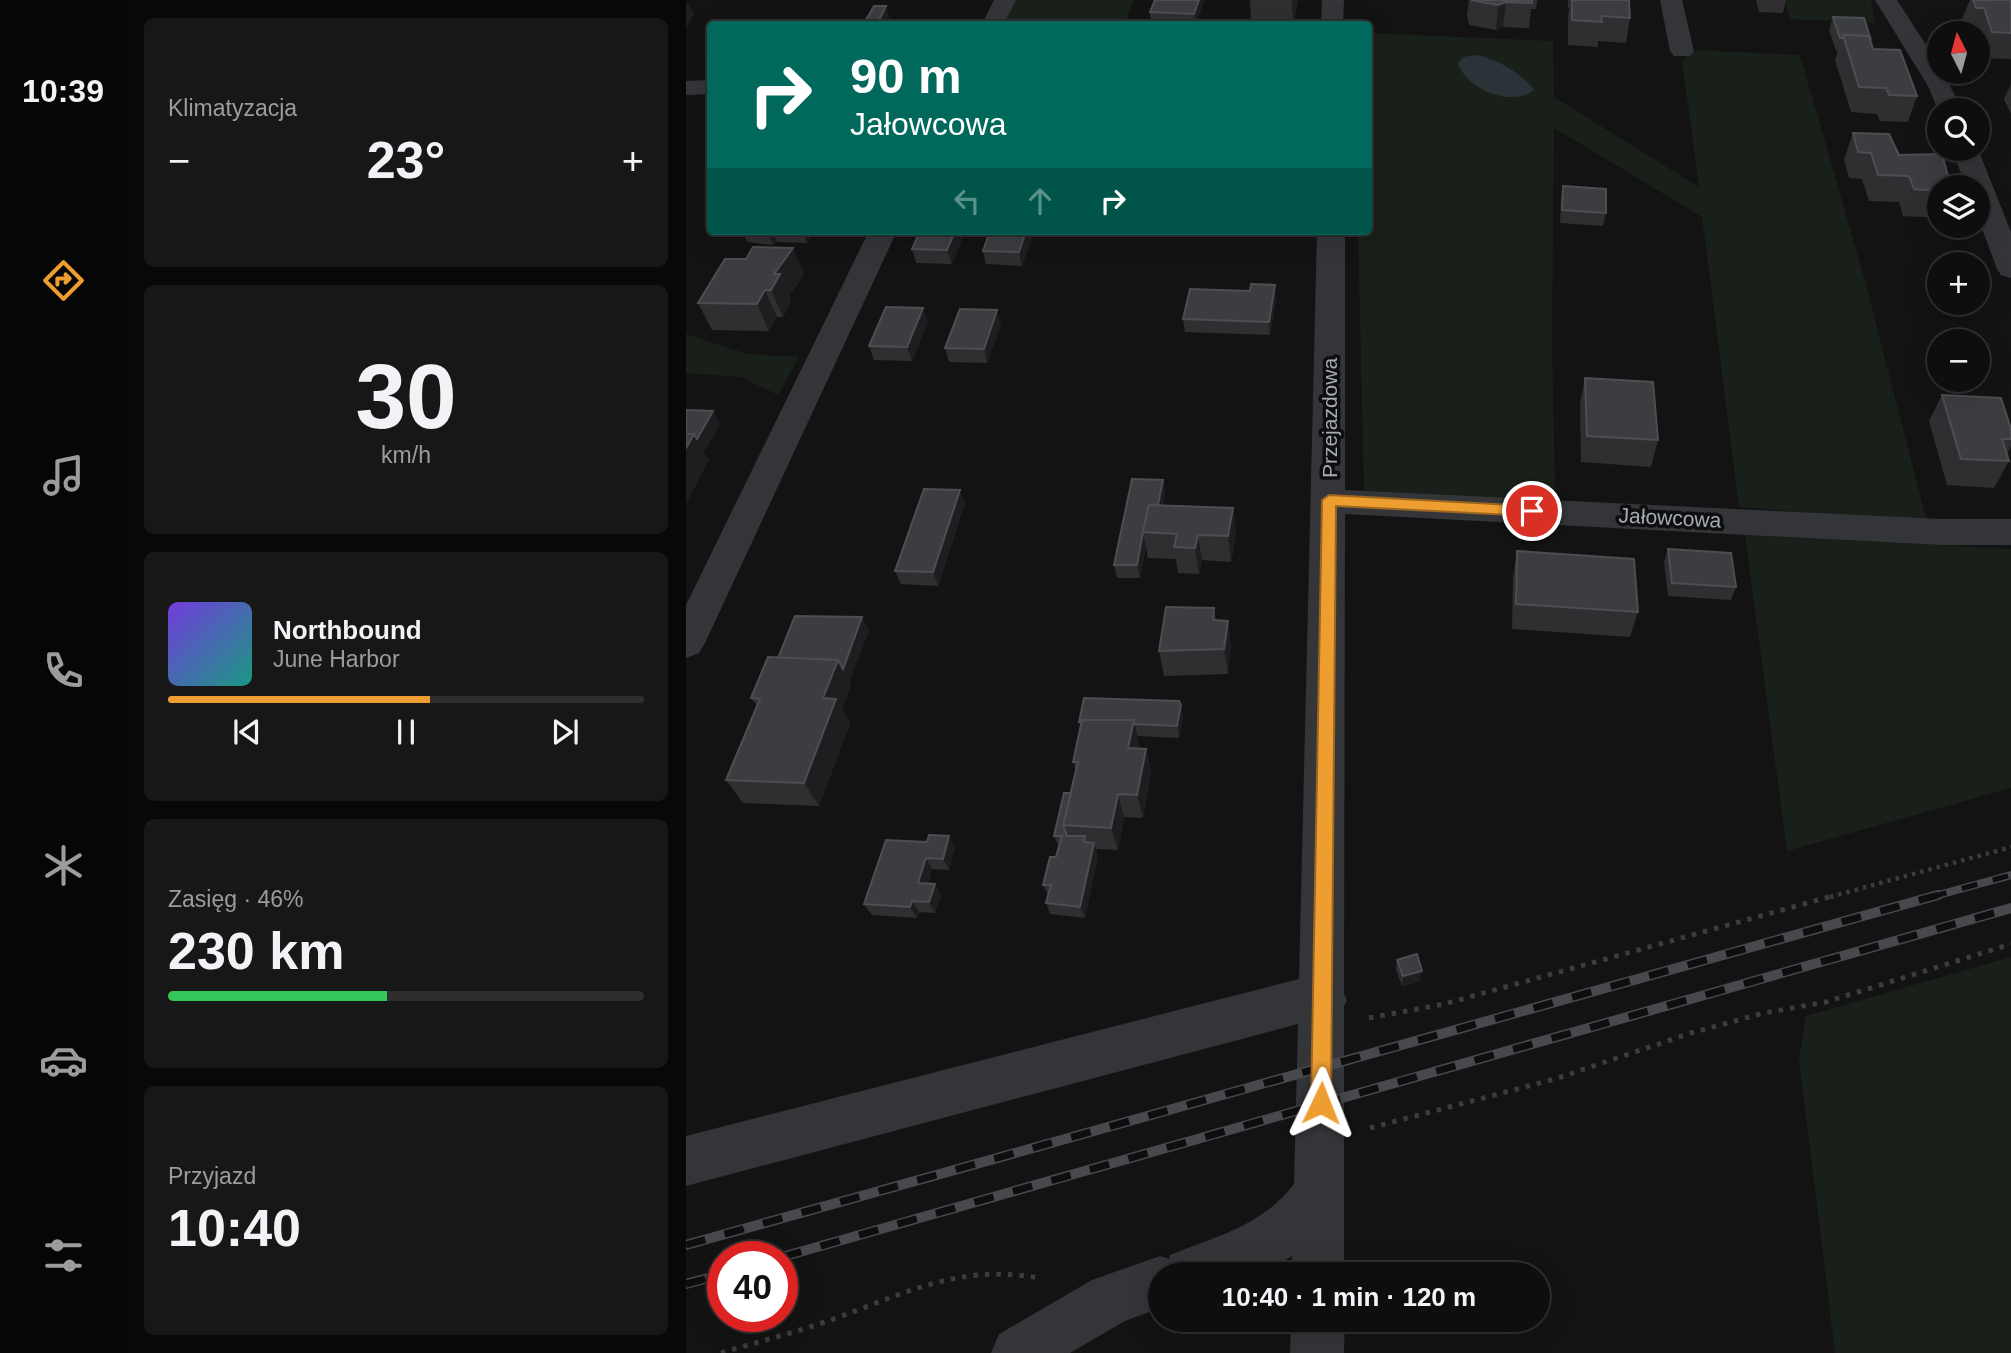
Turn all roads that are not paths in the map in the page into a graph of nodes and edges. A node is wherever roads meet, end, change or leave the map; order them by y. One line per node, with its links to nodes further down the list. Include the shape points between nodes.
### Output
1 (1005, 0): 5 (street)
2 (1333, 0): 6 (street)
3 (1671, 0): 7 (street)
4 (1886, 0): 10 (street)
5 (994, 21)
6 (1332, 21)
7 (1682, 51)
8 (707, 87): 9 (street)
9 (686, 88)
10 (1945, 98)
11 (1970, 161): 14 (street)
12 (881, 235): 17 (street)
13 (1331, 235): 15 (street, Przejazdowa)
14 (2011, 269)
15 (1329, 500): 16 (street, Jałowcowa); 18 (street, Przejazdowa)
16 (2011, 533)
17 (686, 643)
18 (1324, 1000): 19 (street, via 1288,1002); 20 (street, Przejazdowa)
19 (686, 1161)
20 (1318, 1194): 21 (street, via 1300,1220 1281,1235); 22 (street, Przejazdowa)
21 (1224, 1262)
22 (1318, 1262)
23 (1148, 1286): 25 (street, via 1111,1299)
24 (1318, 1332): 26 (street)
25 (1018, 1353)
26 (1317, 1353)

